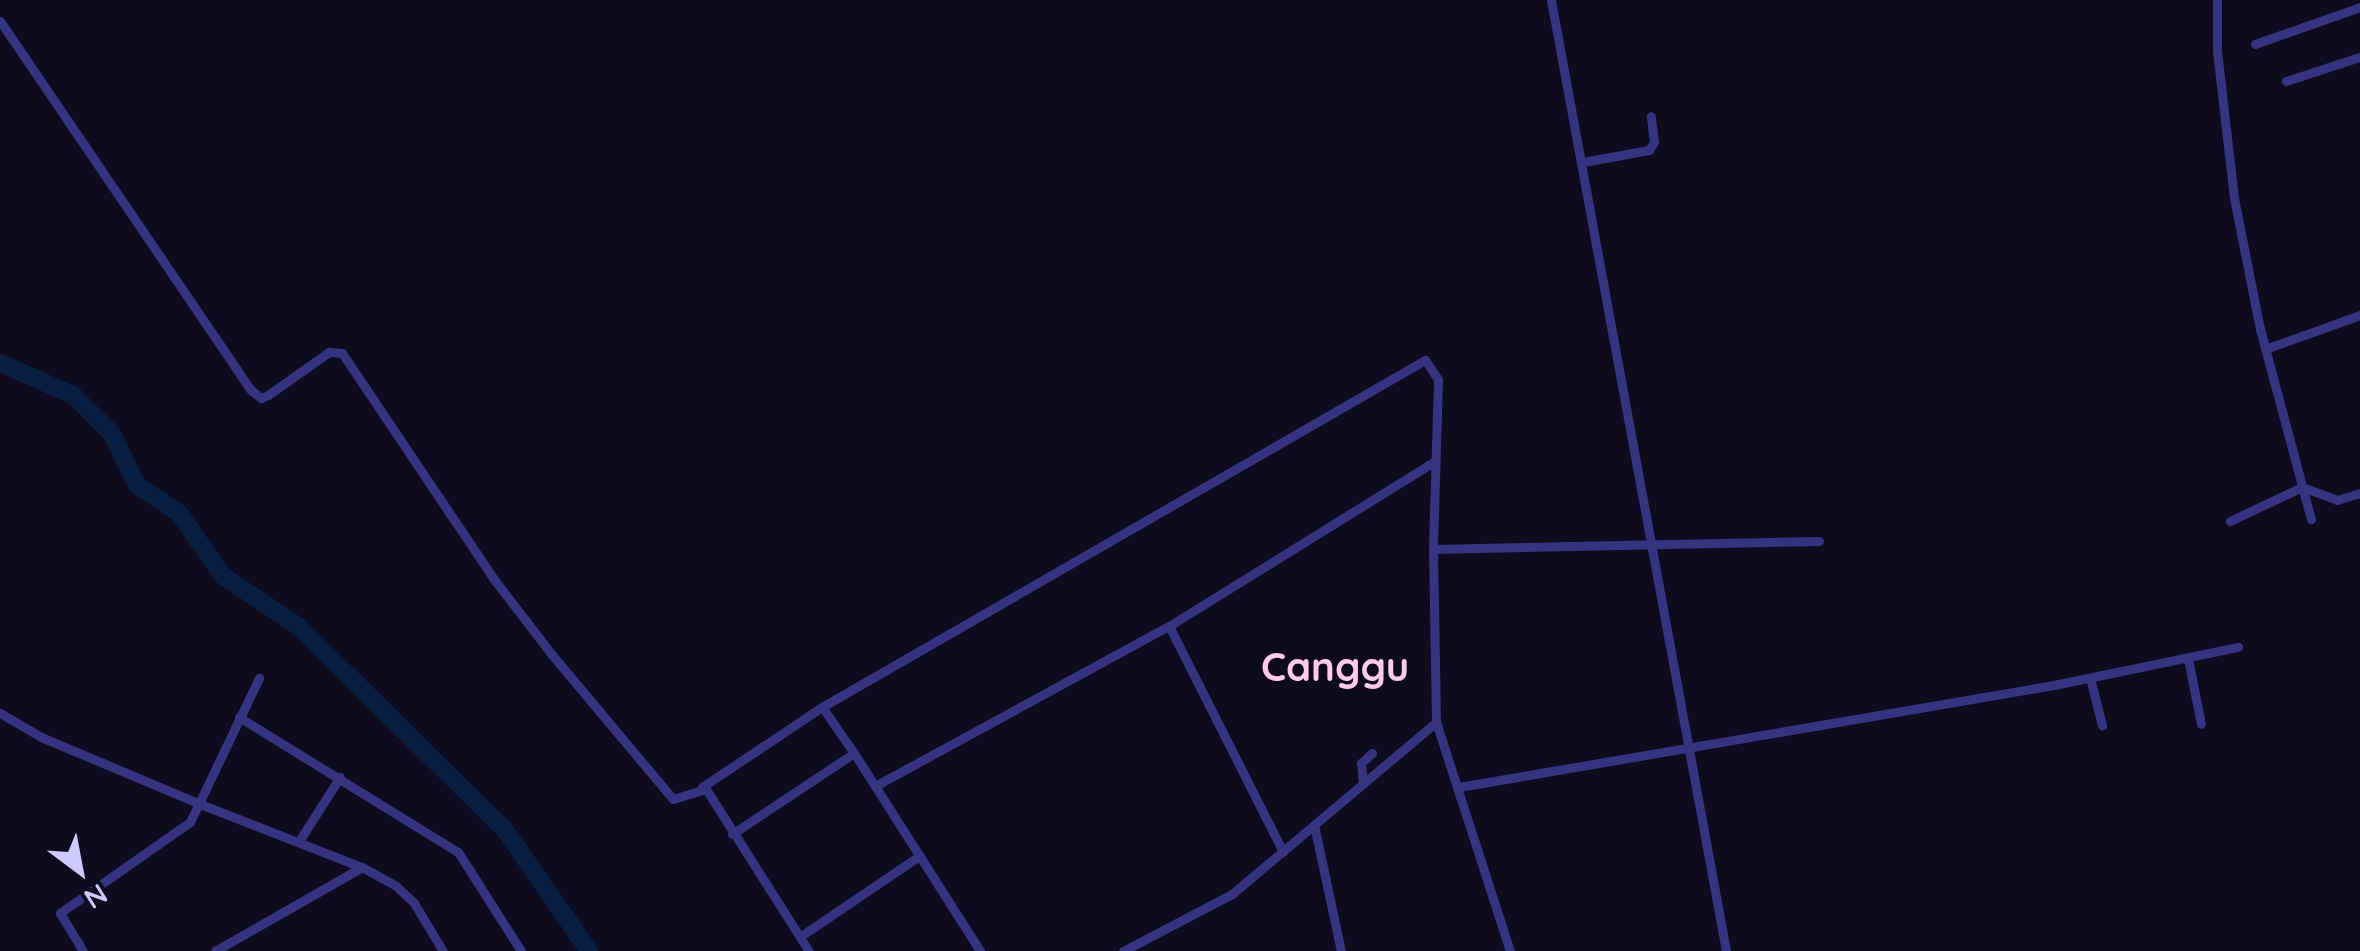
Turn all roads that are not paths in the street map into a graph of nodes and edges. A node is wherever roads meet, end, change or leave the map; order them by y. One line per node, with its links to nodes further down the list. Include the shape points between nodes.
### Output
1 (1551, 0): 9 (street)
2 (2217, 0): 11 (street, via 2231,179)
3 (2360, 7): 5 (street)
4 (0, 22): 37 (street, via 251,390 268,396 329,352 342,353 493,578 632,753 675,800)
5 (2255, 44)
6 (2360, 57): 7 (street)
7 (2286, 81)
8 (1651, 116): 9 (street, via 1649,150)
9 (1583, 162): 18 (street)
10 (2360, 315): 11 (street)
11 (2266, 349): 13 (street)
12 (1434, 462): 19 (street); 20 (street); 25 (street, via 1438,379 1430,362 1418,360)
13 (2302, 487): 14 (street, via 2337,500); 15 (street); 16 (street)
14 (2360, 492)
15 (2311, 519)
16 (2230, 521)
17 (1819, 541): 18 (street)
18 (1650, 546): 19 (street); 31 (street)
19 (1432, 549): 28 (street)
20 (1169, 626): 36 (street); 43 (street)
21 (2238, 647): 22 (street)
22 (2188, 659): 24 (street); 29 (street)
23 (259, 678): 27 (street)
24 (2090, 678): 30 (street); 31 (street)
25 (822, 707): 32 (street); 37 (street)
26 (0, 713): 39 (street)
27 (239, 718): 34 (street); 39 (street)
28 (1436, 722): 35 (street); 38 (street)
29 (2201, 724)
30 (2102, 725)
31 (1688, 747): 38 (street); 56 (street)
32 (854, 753): 36 (street); 41 (street)
33 (1372, 753): 35 (street, via 1360,765)
34 (340, 777): 42 (street); 50 (street, via 458,852)
35 (1363, 784): 40 (street)
36 (875, 786): 44 (street)
37 (702, 787): 41 (street)
38 (1459, 787): 55 (street)
39 (200, 804): 42 (street); 47 (street, via 182,829 60,914)
40 (1314, 826): 43 (street); 54 (street)
41 (732, 834): 46 (street)
42 (299, 842): 45 (street)
43 (1283, 852): 53 (street, via 1232,894)
44 (919, 856): 46 (street); 52 (street)
45 (362, 867): 48 (street); 49 (street, via 414,903)
46 (801, 936): 51 (street)
47 (83, 951)
48 (215, 951)
49 (443, 951)
50 (521, 951)
51 (809, 951)
52 (980, 951)
53 (1123, 951)
54 (1341, 951)
55 (1510, 951)
56 (1726, 951)

